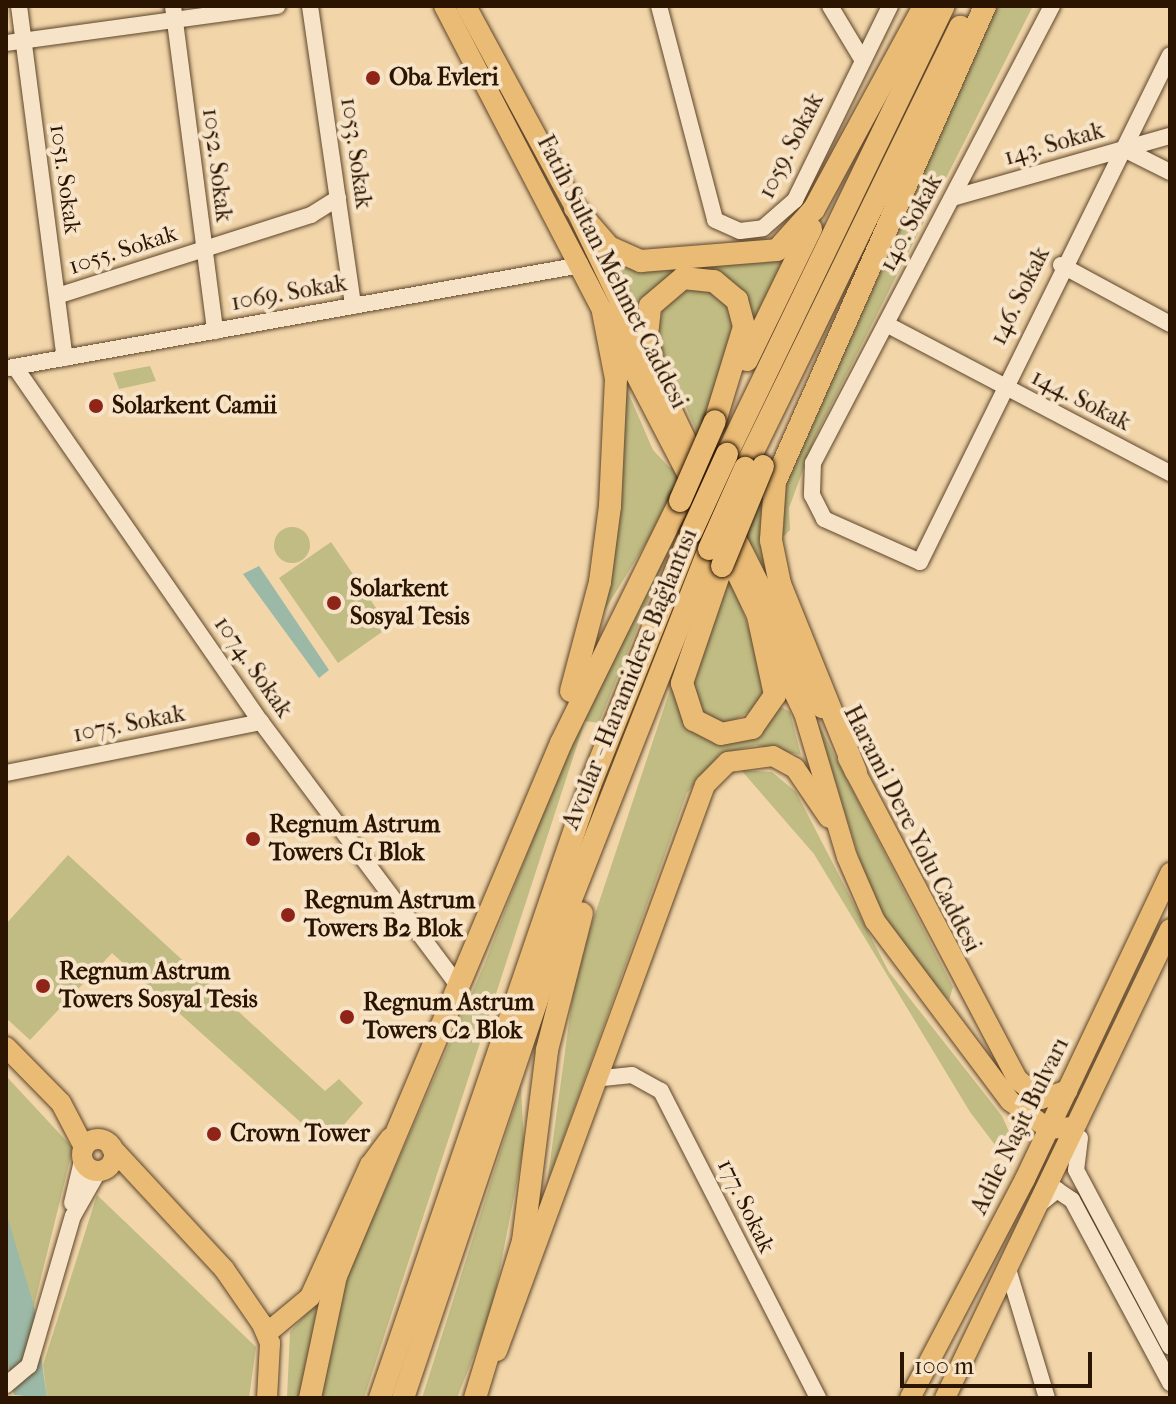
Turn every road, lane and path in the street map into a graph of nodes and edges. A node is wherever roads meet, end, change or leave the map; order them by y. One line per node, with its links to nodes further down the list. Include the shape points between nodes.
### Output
1 (19, 6): 15 (street, 1051. Sokak)
2 (277, 6): 14 (street)
3 (310, 6): 22 (street, 1053. Sokak)
4 (444, 6): 26 (main road, Fatih Sultan Mehmet Caddesi)
5 (466, 6): 24 (main road, Fatih Sultan Mehmet Caddesi)
6 (659, 6): 17 (street, 1059. Sokak, via 723,228 763,228 789,208)
7 (830, 6): 17 (street)
8 (890, 6): 17 (street, 1059. Sokak)
9 (924, 6): 19 (highway)
10 (944, 6): 77 (highway, Avcılar - Haramidere Bağlantısı, bridge, via 691,533 590,785)
11 (970, 6): 40 (highway, Avcılar - Haramidere Bağlantısı, bridge, via 804,337)
12 (985, 6): 45 (highway, via 775,482 771,540 780,584)
13 (1052, 6): 23 (street, 140. Sokak)
14 (174, 14): 15 (street); 25 (street, 1052. Sokak)
15 (14, 42): 28 (street, 1051. Sokak)
16 (1170, 55): 20 (street, 146. Sokak)
17 (862, 59)
18 (1170, 136): 20 (street, 143. Sokak)
19 (854, 141): 24 (highway, via 801,228 765,254 641,261 609,247); 38 (highway)
20 (1124, 149): 21 (street); 23 (street, 143. Sokak); 27 (street, 146. Sokak)
21 (1170, 172)
22 (338, 198): 25 (street, 1055. Sokak, via 311,215); 29 (street, 1053. Sokak)
23 (952, 198): 31 (street, 140. Sokak)
24 (575, 208): 37 (main road, Fatih Sultan Mehmet Caddesi)
25 (204, 249): 28 (street, 1055. Sokak); 33 (street, 1052. Sokak)
26 (581, 265): 29 (street, 1069. Sokak); 30 (main road, Fatih Sultan Mehmet Caddesi)
27 (1061, 265): 32 (street); 36 (street, 146. Sokak)
28 (57, 296): 34 (street, 1051. Sokak)
29 (353, 306): 33 (street, 1069. Sokak)
30 (603, 312): 40 (main road, Fatih Sultan Mehmet Caddesi); 44 (highway, via 616,379 607,542)
31 (886, 324): 36 (street, 144. Sokak); 41 (street, 140. Sokak, via 813,463 812,495 824,519)
32 (1170, 324)
33 (215, 331): 34 (street, 1069. Sokak)
34 (65, 358): 35 (street, 1069. Sokak)
35 (10, 368): 43 (street, 1074. Sokak)
36 (1002, 386): 39 (street, 144. Sokak); 41 (street, 146. Sokak)
37 (659, 390): 38 (highway, via 647,336 650,306 683,278 714,281 737,300 744,327); 40 (main road, Fatih Sultan Mehmet Caddesi)
38 (715, 421): 44 (highway, bridge)
39 (1170, 473)
40 (726, 556): 42 (main road, Harami Dere Yolu Caddesi); 42 (highway, via 682,683 694,720 721,734 752,728 775,695); 45 (main road, Harami Dere Yolu Caddesi); 47 (highway, Avcılar - Haramidere Bağlantısı)
41 (920, 562)
42 (757, 611): 48 (main road, Harami Dere Yolu Caddesi, via 804,713)
43 (261, 722): 46 (street, 1075. Sokak); 52 (street, 1074. Sokak)
44 (561, 743): 52 (highway)
45 (856, 772): 51 (main road, Harami Dere Yolu Caddesi)
46 (6, 773)
47 (602, 821): 73 (highway, via 547,1050 523,1241); 78 (highway, Avcılar - Haramidere Bağlantısı)
48 (838, 829): 53 (main road, Harami Dere Yolu Caddesi, via 875,921); 56 (main road, via 801,774 773,756 749,756 715,771 694,806)
49 (1170, 873): 57 (main road, Adile Naşit Bulvarı)
50 (1170, 929): 55 (main road, Adile Naşit Bulvarı)
51 (962, 983): 53 (main road, via 957,1006); 57 (main road, Harami Dere Yolu Caddesi, via 1024,1088 1041,1099)
52 (460, 988): 61 (highway)
53 (929, 998): 58 (main road, Harami Dere Yolu Caddesi)
54 (6, 1047): 59 (main road)
55 (1105, 1064): 60 (main road, Adile Naşit Bulvarı); 70 (street, via 1073,1162)
56 (603, 1078): 73 (main road); 79 (street, 177. Sokak, via 632,1075 661,1091)
57 (1068, 1090): 62 (main road, Adile Naşit Bulvarı)
58 (1006, 1096): 62 (main road); 66 (main road, via 1029,1145)
59 (61, 1103): 63 (main road); 64 (main road)
60 (1073, 1127): 62 (main road); 67 (main road, Adile Naşit Bulvarı)
61 (397, 1129): 69 (main road, via 370,1165 310,1297); 76 (highway, via 328,1298)
62 (1049, 1129): 66 (main road, Adile Naşit Bulvarı)
63 (109, 1145): 64 (main road); 65 (main road)
64 (92, 1162): 65 (main road); 72 (street, via 35,1352 23,1376)
65 (154, 1198): 69 (main road)
66 (1014, 1200): 80 (main road, Adile Naşit Bulvarı)
67 (1035, 1211): 68 (main road, Adile Naşit Bulvarı); 71 (street, via 1050,1192 1067,1194)
68 (1008, 1269): 81 (main road, Adile Naşit Bulvarı); 82 (street)
69 (271, 1329): 74 (main road); 75 (main road, via 283,1352)
70 (1170, 1347)
71 (1170, 1383)
72 (6, 1385)
73 (478, 1390)
74 (267, 1398)
75 (279, 1398)
76 (310, 1398)
77 (380, 1398)
78 (403, 1398)
79 (818, 1398)
80 (910, 1398)
81 (945, 1398)
82 (1047, 1398)

